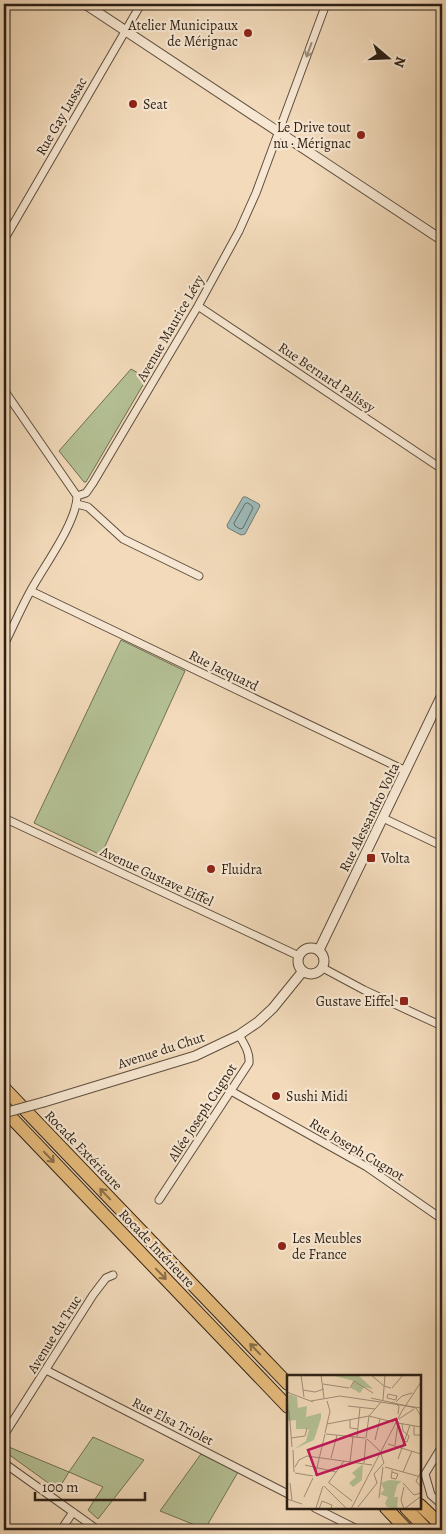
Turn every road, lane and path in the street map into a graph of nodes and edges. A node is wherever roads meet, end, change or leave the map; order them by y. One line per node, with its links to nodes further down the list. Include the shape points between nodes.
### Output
1 (85, 4): 4 (street)
2 (141, 4): 4 (street, Rue Gay Lussac)
3 (326, 4): 5 (street, Avenue Maurice Lévy, one-way to 5)
4 (125, 30): 5 (street); 6 (street, Rue Gay Lussac)
5 (279, 132): 7 (street); 8 (street, Avenue Maurice Lévy, via 256,193)
6 (4, 240)
7 (442, 240)
8 (198, 306): 10 (street, Rue Bernard Palissy); 11 (street, Avenue Maurice Lévy, via 93,483)
9 (4, 390): 11 (street)
10 (442, 468)
11 (77, 500): 12 (street, via 123,539); 13 (street, Avenue Maurice Lévy, via 73,518)
12 (199, 576)
13 (31, 591): 14 (street, Avenue Maurice Lévy); 16 (street, Rue Jacquard)
14 (4, 645)
15 (442, 695): 16 (street, Rue Alessandro Volta)
16 (406, 771): 18 (street, Rue Alessandro Volta)
17 (4, 818): 21 (street, Avenue Gustave Eiffel)
18 (383, 818): 19 (street); 20 (street, Rue Alessandro Volta)
19 (442, 846)
20 (319, 950): 21 (street, via 308,948); 22 (street, via 324,956)
21 (299, 956): 23 (street, via 298,964)
22 (323, 968): 23 (street, via 316,974); 24 (street)
23 (302, 971): 25 (street, Avenue du Chut, via 273,1008)
24 (442, 1026)
25 (239, 1035): 27 (street, Allée Joseph Cugnot, via 247,1048 249,1063); 28 (street, Avenue du Chut, bridge, via 196,1056)
26 (4, 1088): 33 (highway, Rocade Extérieure, one-way to 26)
27 (230, 1091): 29 (street, Allée Joseph Cugnot); 30 (street, Rue Joseph Cugnot, via 367,1167)
28 (4, 1111): 34 (highway, Rocade Intérieure, one-way to 34)
29 (159, 1200)
30 (442, 1219)
31 (113, 1275): 32 (street, Avenue du Truc, via 106,1278 93,1295)
32 (46, 1370): 35 (street, Avenue du Truc); 38 (street, Rue Elsa Triolet)
33 (287, 1383)
34 (287, 1405)
35 (4, 1435)
36 (442, 1446): 39 (street, via 425,1474 431,1495)
37 (4, 1463): 44 (street)
38 (287, 1493)
39 (442, 1505)
40 (421, 1506): 45 (highway)
41 (317, 1509): 48 (street)
42 (387, 1509): 49 (highway)
43 (407, 1509): 50 (highway)
44 (73, 1512): 46 (street); 47 (street)
45 (442, 1526)
46 (61, 1530)
47 (98, 1530)
48 (359, 1530)
49 (407, 1530)
50 (427, 1530)

